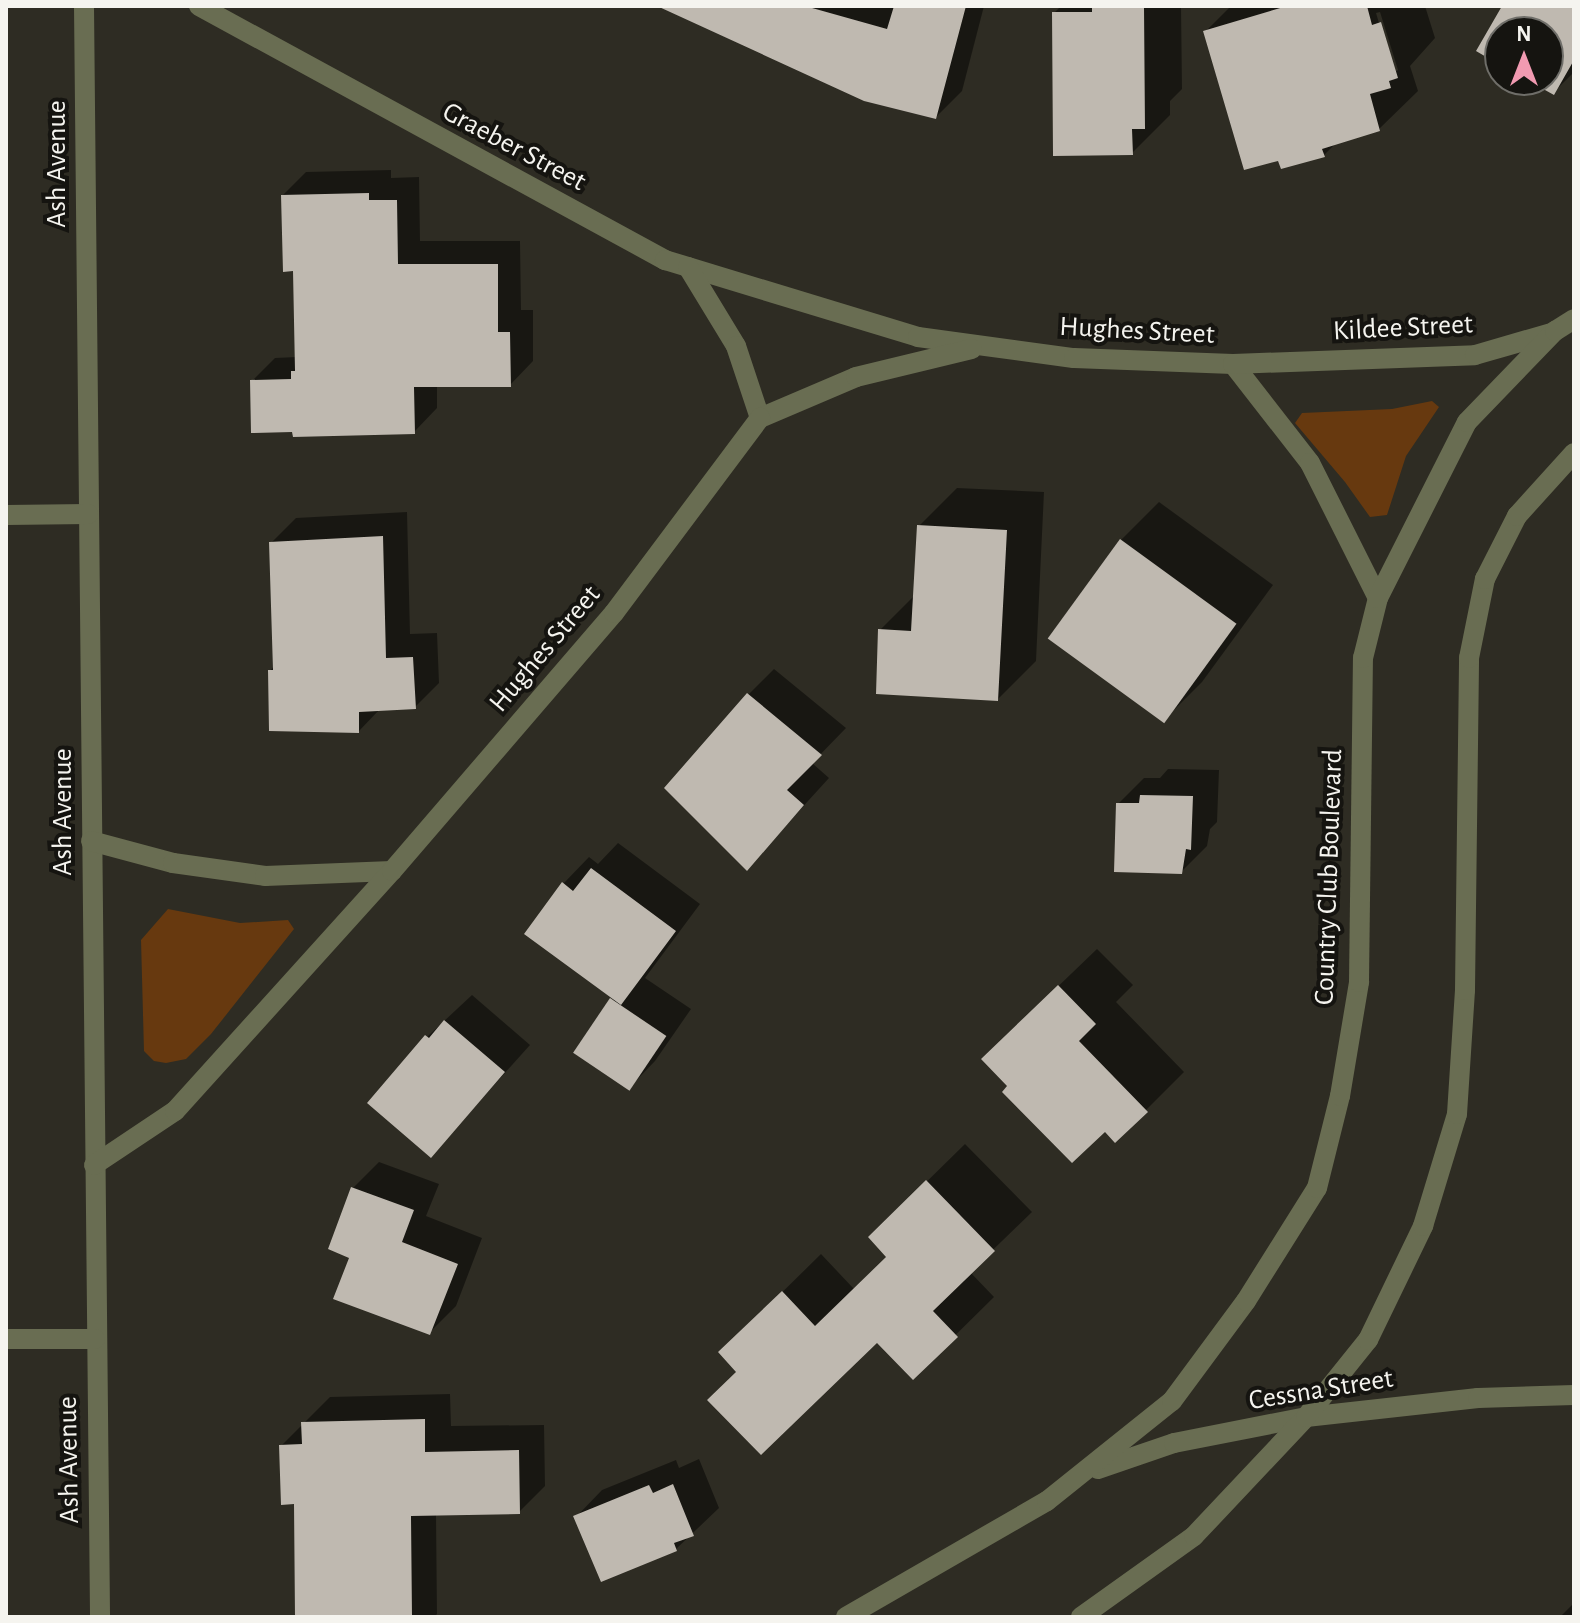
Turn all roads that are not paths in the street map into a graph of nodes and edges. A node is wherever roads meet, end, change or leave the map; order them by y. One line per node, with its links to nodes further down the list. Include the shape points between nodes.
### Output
1 (84, 6): 11 (street, Ash Avenue)
2 (199, 6): 3 (street, Graeber Street, via 507,177)
3 (688, 267): 4 (street, Graeber Street); 9 (street, via 736,346)
4 (815, 307): 7 (street, Hughes Street, via 918,337)
5 (1574, 319): 6 (street, Country Club Boulevard)
6 (1564, 329): 8 (street, Kildee Street, via 1475,355); 13 (street, Country Club Boulevard, via 1467,422)
7 (986, 345): 8 (street, Hughes Street, via 1074,358); 9 (street, via 856,377)
8 (1233, 364): 13 (street, Hughes Street, via 1310,463)
9 (760, 418): 15 (street, Hughes Street, via 614,613)
10 (1574, 453): 20 (street, via 1517,516 1498,553 1485,579 1469,658 1465,990 1457,1114 1423,1226 1368,1340)
11 (88, 514): 12 (street); 14 (street, Ash Avenue)
12 (6, 515)
13 (1378, 598): 21 (street, Country Club Boulevard, via 1363,658 1359,982 1340,1096 1317,1188 1246,1301 1172,1401)
14 (91, 841): 15 (street, via 173,863 265,876); 16 (street, Ash Avenue)
15 (392, 871): 16 (street, Hughes Street, via 175,1111)
16 (94, 1165): 18 (street, Ash Avenue)
17 (6, 1339): 18 (street)
18 (95, 1339): 22 (street, Ash Avenue)
19 (1574, 1395): 20 (street, Cessna Street, via 1478,1398)
20 (1306, 1417): 21 (street, Cessna Street, via 1174,1443); 24 (street, via 1194,1536)
21 (1082, 1474): 23 (street, Country Club Boulevard, via 1047,1501)
22 (100, 1617)
23 (846, 1617)
24 (1081, 1617)

